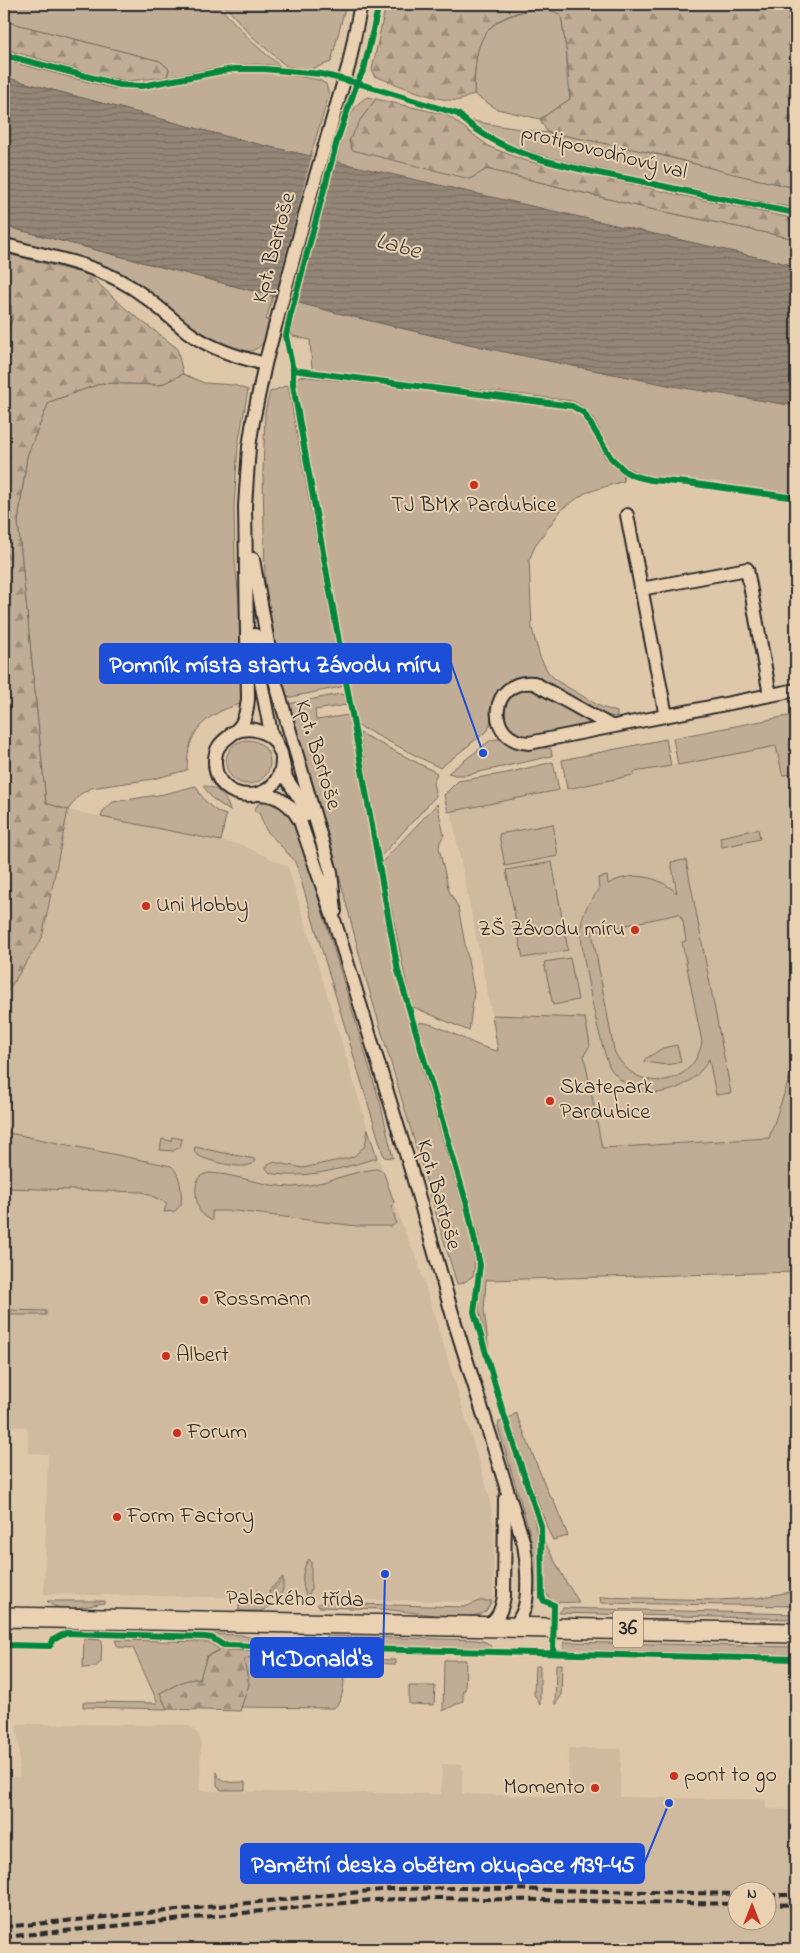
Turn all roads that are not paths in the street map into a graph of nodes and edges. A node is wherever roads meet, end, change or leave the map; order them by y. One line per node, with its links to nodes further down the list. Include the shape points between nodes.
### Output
1 (361, 4): 3 (street, Kpt. Bartoše, via 349,64 323,146)
2 (9, 246): 3 (street, via 112,276 209,344)
3 (265, 364): 4 (street, Kpt. Bartoše, via 248,447)
4 (245, 506): 6 (street, Kpt. Bartoše); 16 (street, Kpt. Bartoše, via 272,668 331,872)
5 (626, 515): 7 (street)
6 (247, 566): 12 (street, Kpt. Bartoše, via 248,699 242,723); 13 (street, Kpt. Bartoše, via 261,682 271,733)
7 (641, 589): 9 (street, via 747,569); 10 (street)
8 (796, 690): 9 (street)
9 (770, 695): 10 (street)
10 (666, 716): 11 (street)
11 (612, 726): 11 (street, via 534,683 521,683 510,688 498,707 498,720 503,731 524,743)
12 (232, 733): 13 (street, Kpt. Bartoše, via 255,729 266,733); 15 (street, Kpt. Bartoše, via 216,752 218,776 227,788 237,794)
13 (277, 744): 14 (street, Kpt. Bartoše)
14 (282, 760): 15 (street, Kpt. Bartoše, via 277,781); 16 (street, Kpt. Bartoše, via 286,778 305,810)
15 (260, 794): 16 (street, Kpt. Bartoše, via 280,798 297,814)
16 (336, 926): 17 (street, Kpt. Bartoše)
17 (502, 1474): 18 (street, Kpt. Bartoše, via 506,1528); 19 (street, Kpt. Bartoše, via 524,1544)
18 (504, 1596): 21 (street, Kpt. Bartoše); 23 (street, Kpt. Bartoše, via 494,1621)
19 (526, 1597): 21 (street, Kpt. Bartoše); 22 (street, Kpt. Bartoše, via 534,1620)
20 (4, 1617): 23 (main road, Palackého třída)
21 (515, 1627): 22 (main road, Palackého třída / 36); 23 (main road, Palackého třída)
22 (553, 1627): 24 (main road, Palackého třída / 36)
23 (477, 1628)
24 (796, 1633)

